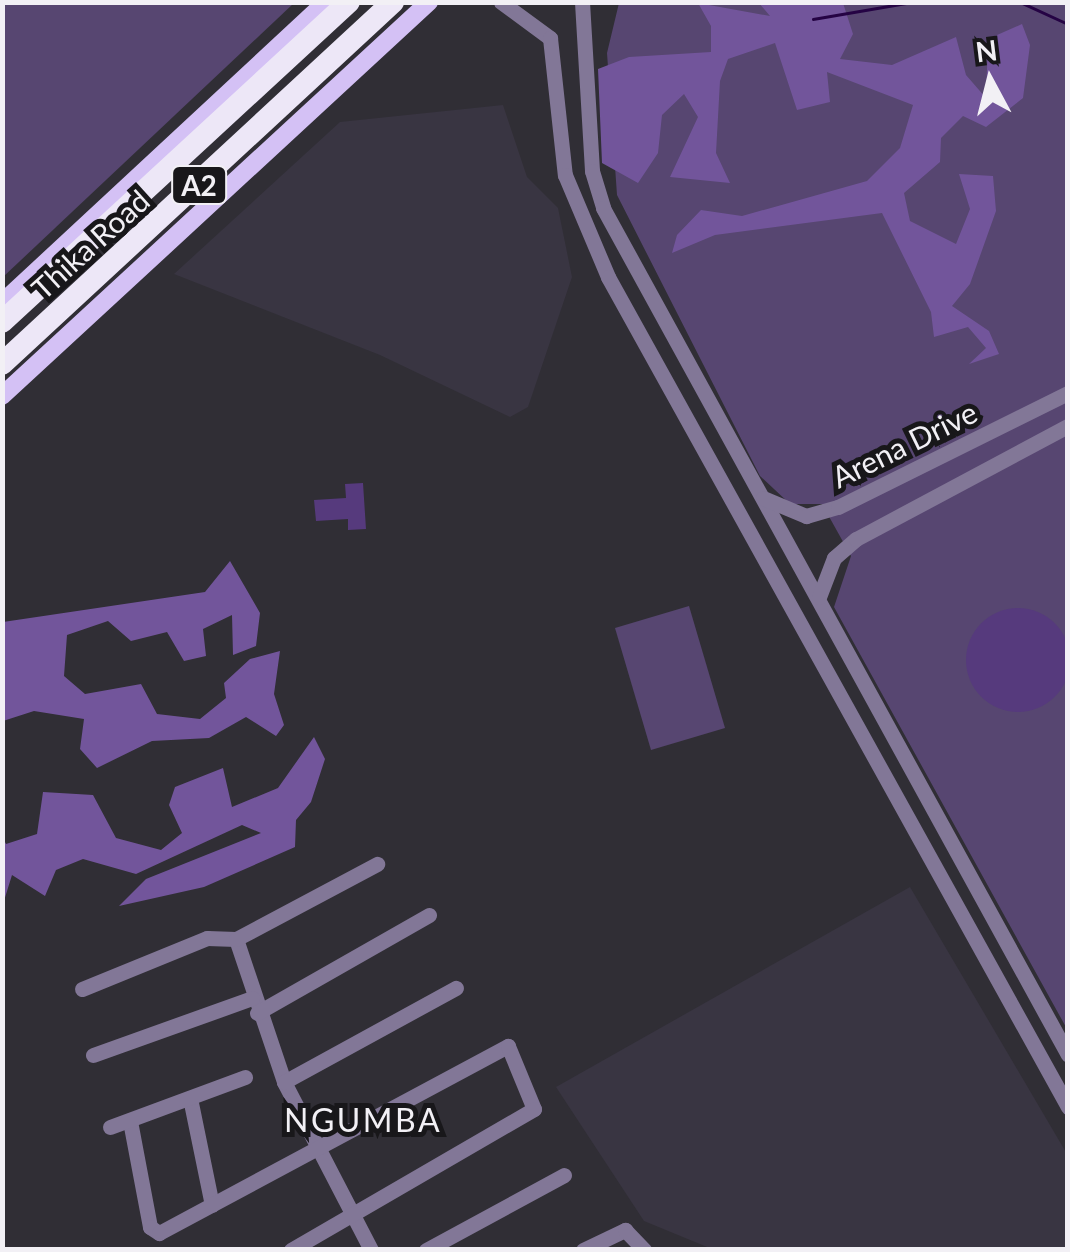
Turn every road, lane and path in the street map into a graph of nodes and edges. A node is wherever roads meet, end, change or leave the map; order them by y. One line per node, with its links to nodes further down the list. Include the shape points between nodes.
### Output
1 (326, 2): 11 (main road, Thika Road)
2 (350, 2): 12 (highway, Thika Road / A2)
3 (393, 2): 7 (highway, Thika Road / A2)
4 (429, 2): 8 (main road, Thika Road)
5 (501, 2): 10 (street, via 550,38 565,174)
6 (582, 2): 9 (street, via 592,171)
7 (272, 115): 8 (main road); 13 (highway, Thika Road / A2)
8 (235, 184): 15 (main road, Thika Road)
9 (622, 242): 10 (street); 17 (street)
10 (596, 252): 30 (street)
11 (2, 303)
12 (2, 322)
13 (2, 364)
14 (1068, 394): 17 (street, Arena Drive, via 838,507 806,516)
15 (2, 396)
16 (1068, 426): 18 (street, Arena Drive, via 856,539 834,558)
17 (761, 497): 18 (street)
18 (819, 597): 26 (street)
19 (377, 864): 21 (street)
20 (429, 915): 24 (street)
21 (236, 938): 22 (street, via 206,938); 24 (street)
22 (82, 988)
23 (456, 988): 28 (street)
24 (254, 1005): 25 (street); 28 (street)
25 (93, 1055)
26 (1068, 1055)
27 (245, 1077): 29 (street)
28 (284, 1082): 33 (street)
29 (190, 1098): 31 (street); 35 (street)
30 (1068, 1107)
31 (130, 1121): 32 (street); 35 (street, via 152,1231)
32 (110, 1128)
33 (316, 1148): 35 (street); 36 (street); 36 (street, via 508,1046 534,1109)
34 (564, 1175): 39 (street)
35 (212, 1205)
36 (352, 1214): 37 (street); 38 (street)
37 (291, 1250)
38 (372, 1250)
39 (426, 1250)
40 (583, 1250): 41 (street, via 626,1230)
41 (644, 1250)

